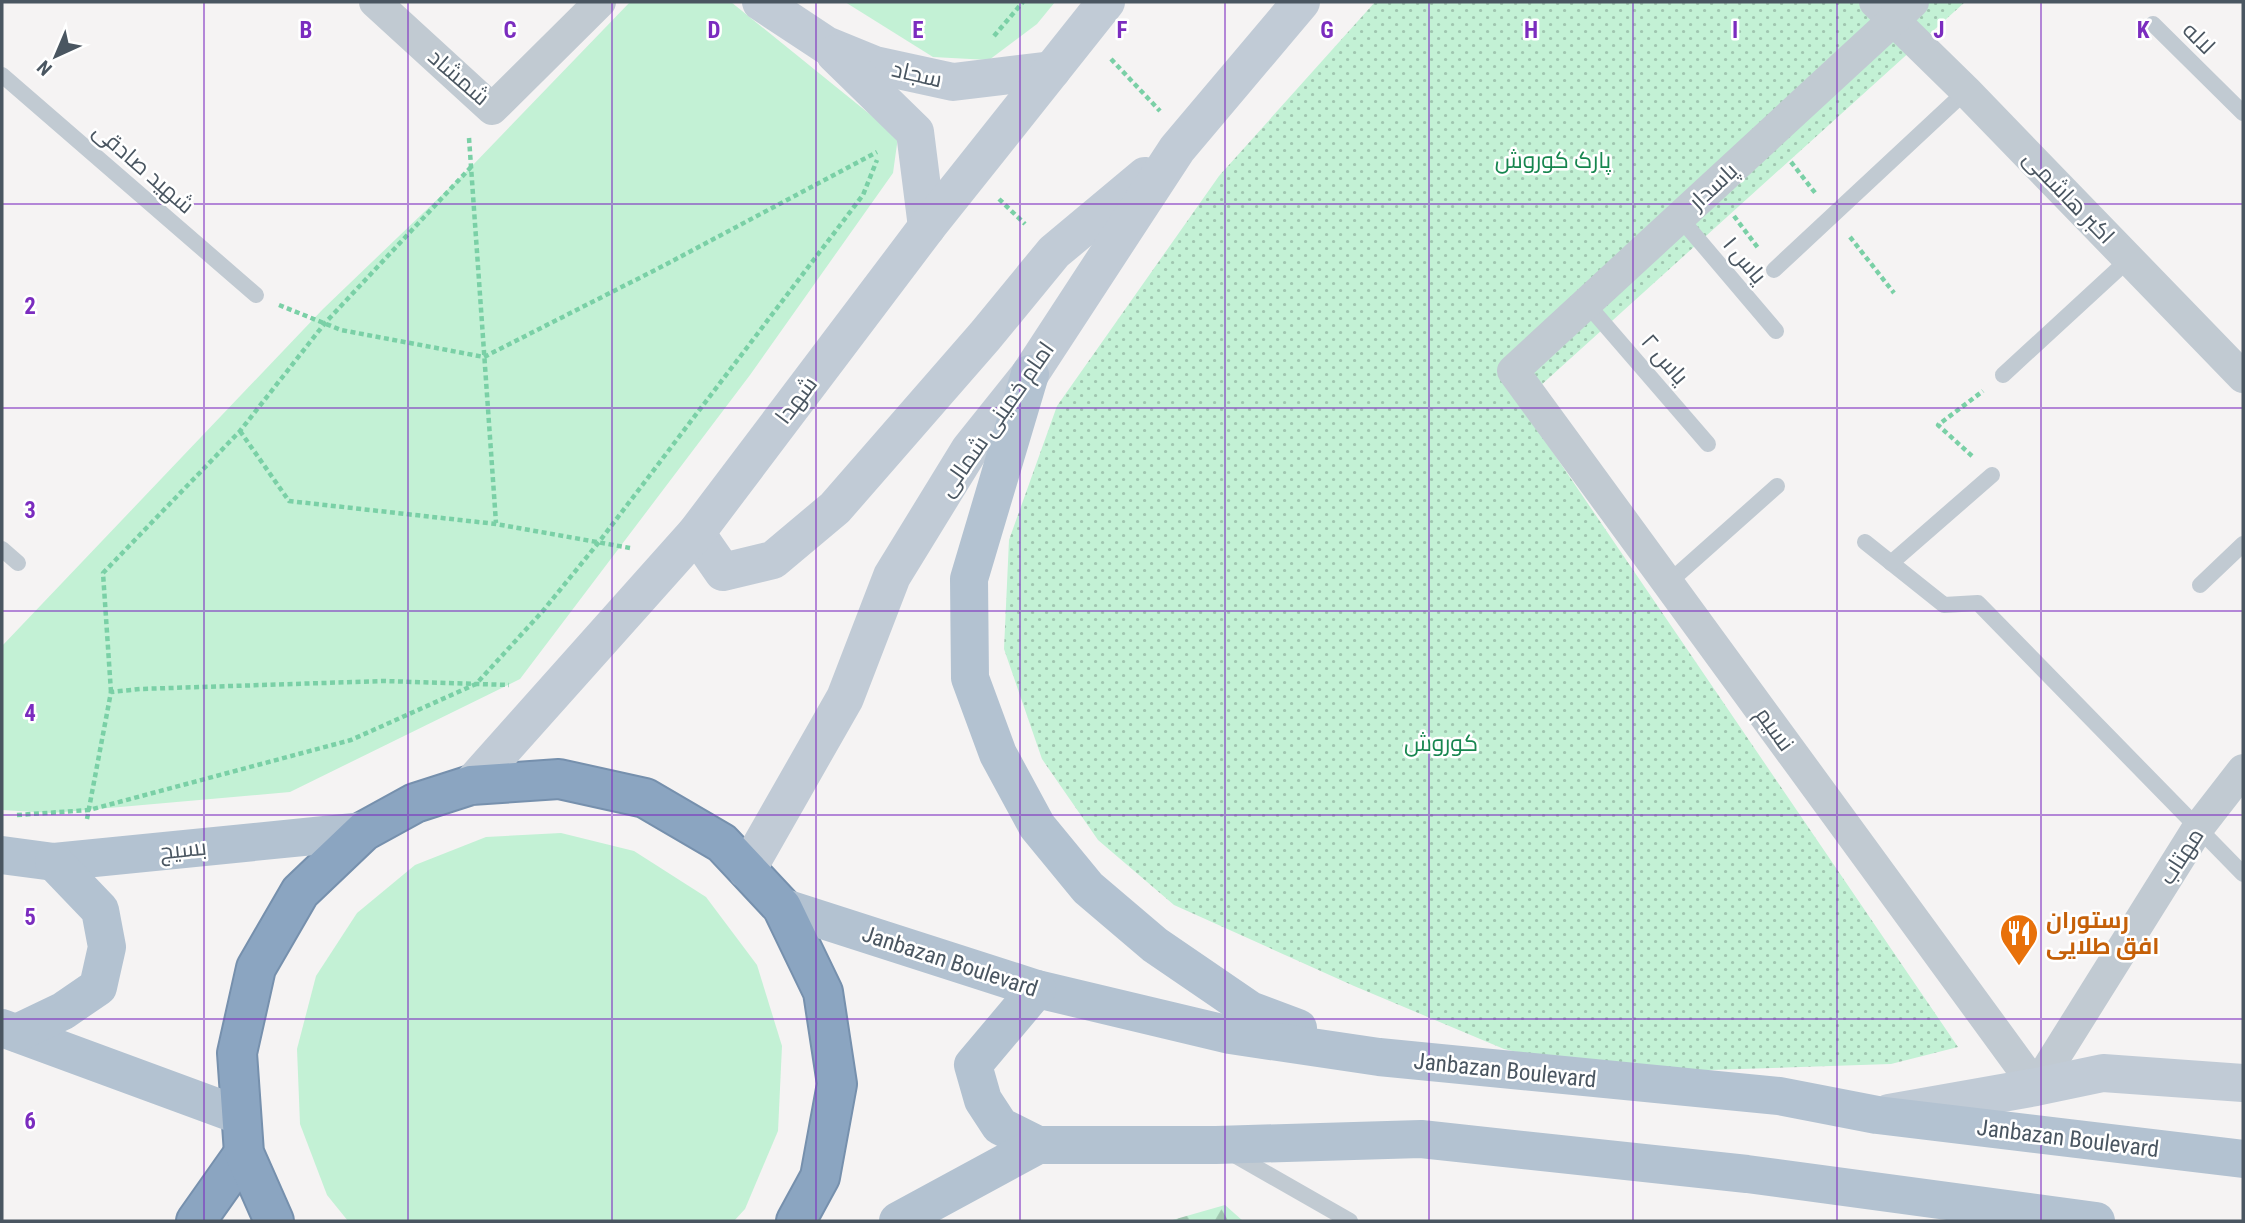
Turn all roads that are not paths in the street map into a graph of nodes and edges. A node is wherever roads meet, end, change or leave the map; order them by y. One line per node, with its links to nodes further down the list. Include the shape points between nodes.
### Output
1 (375, 2): 2 (street, شمشاد, via 492,109)
2 (600, 2)
3 (761, 2): 8 (main road, سجاد)
4 (1301, 2): 13 (main road, امام خمینی شمالی)
5 (1894, 7): 11 (street, اکبر هاشمی); 14 (street, پاسدار)
6 (1095, 16): 9 (main road, شهدا)
7 (2153, 24): 12 (lane, لاله)
8 (826, 45): 9 (main road, سجاد, via 875,65 953,82); 15 (main road, سجاد, via 915,132)
9 (1052, 70): 15 (main road, شهدا)
10 (2, 75): 18 (lane, شهید صادقی)
11 (1966, 91): 16 (street, اکبر هاشمی); 17 (lane)
12 (2243, 113)
13 (1182, 144): 22 (main road, امام خمینی شمالی); 30 (main road, via 1054,251 835,508 773,560 723,572)
14 (1679, 218): 19 (street, پاسدار); 20 (lane, یاس ۱)
15 (927, 227): 30 (main road, شهدا)
16 (2129, 259): 23 (lane); 24 (street, اکبر هاشمی)
17 (1774, 270)
18 (256, 295)
19 (1587, 304): 21 (street, پاسدار); 25 (lane, یاس ۲)
20 (1776, 331)
21 (1513, 371): 34 (street, نسیم)
22 (1030, 374): 42 (main road, امام خمینی شمالی, via 970,449 892,576 845,698); 47 (main road, via 969,579 970,678 998,754 1037,826 1088,888 1155,945 1250,1010)
23 (2003, 375)
24 (2243, 377)
25 (1708, 444)
26 (1992, 475): 33 (lane)
27 (1777, 486): 34 (lane)
28 (1865, 542): 33 (lane)
29 (2243, 544): 35 (lane)
30 (686, 545): 37 (main road, شهدا)
31 (2, 549): 32 (lane)
32 (18, 563)
33 (1891, 563): 38 (lane, via 1944,605 1978,603)
34 (1668, 583): 49 (street, نسیم)
35 (2200, 585)
36 (2243, 770): 38 (street, مهتاب)
37 (471, 785): 39 (highway, via 415,803); 42 (highway, via 559,779 645,798 722,842)
38 (2198, 828): 43 (lane); 49 (street, مهتاب)
39 (364, 831): 41 (main road, بسیج); 51 (highway, via 300,892 256,968 237,1053)
40 (2, 855): 41 (main road, بسیج)
41 (66, 861): 46 (main road, via 100,910 107,947 98,987 62,1011)
42 (747, 870): 44 (highway)
43 (2243, 874)
44 (782, 906): 45 (main road, Janbazan Boulevard); 58 (highway, via 823,992 837,1084 820,1177)
45 (1037, 989): 47 (main road, Janbazan Boulevard, via 1230,1035); 52 (main road, via 973,1065 983,1100 1000,1126)
46 (9, 1031): 51 (main road)
47 (1379, 1057): 50 (main road, Janbazan Boulevard, via 1779,1096)
48 (2243, 1083): 49 (main road, via 2103,1073)
49 (2036, 1087): 50 (main road)
50 (1877, 1115): 55 (main road, Janbazan Boulevard)
51 (241, 1116): 54 (highway)
52 (1038, 1145): 53 (main road); 59 (main road)
53 (1216, 1145): 60 (lane); 61 (main road, via 1421,1139 1747,1174)
54 (244, 1153): 56 (highway); 57 (highway)
55 (2243, 1159)
56 (196, 1221)
57 (274, 1221)
58 (796, 1221)
59 (898, 1221)
60 (1350, 1221)
61 (2095, 1221)

